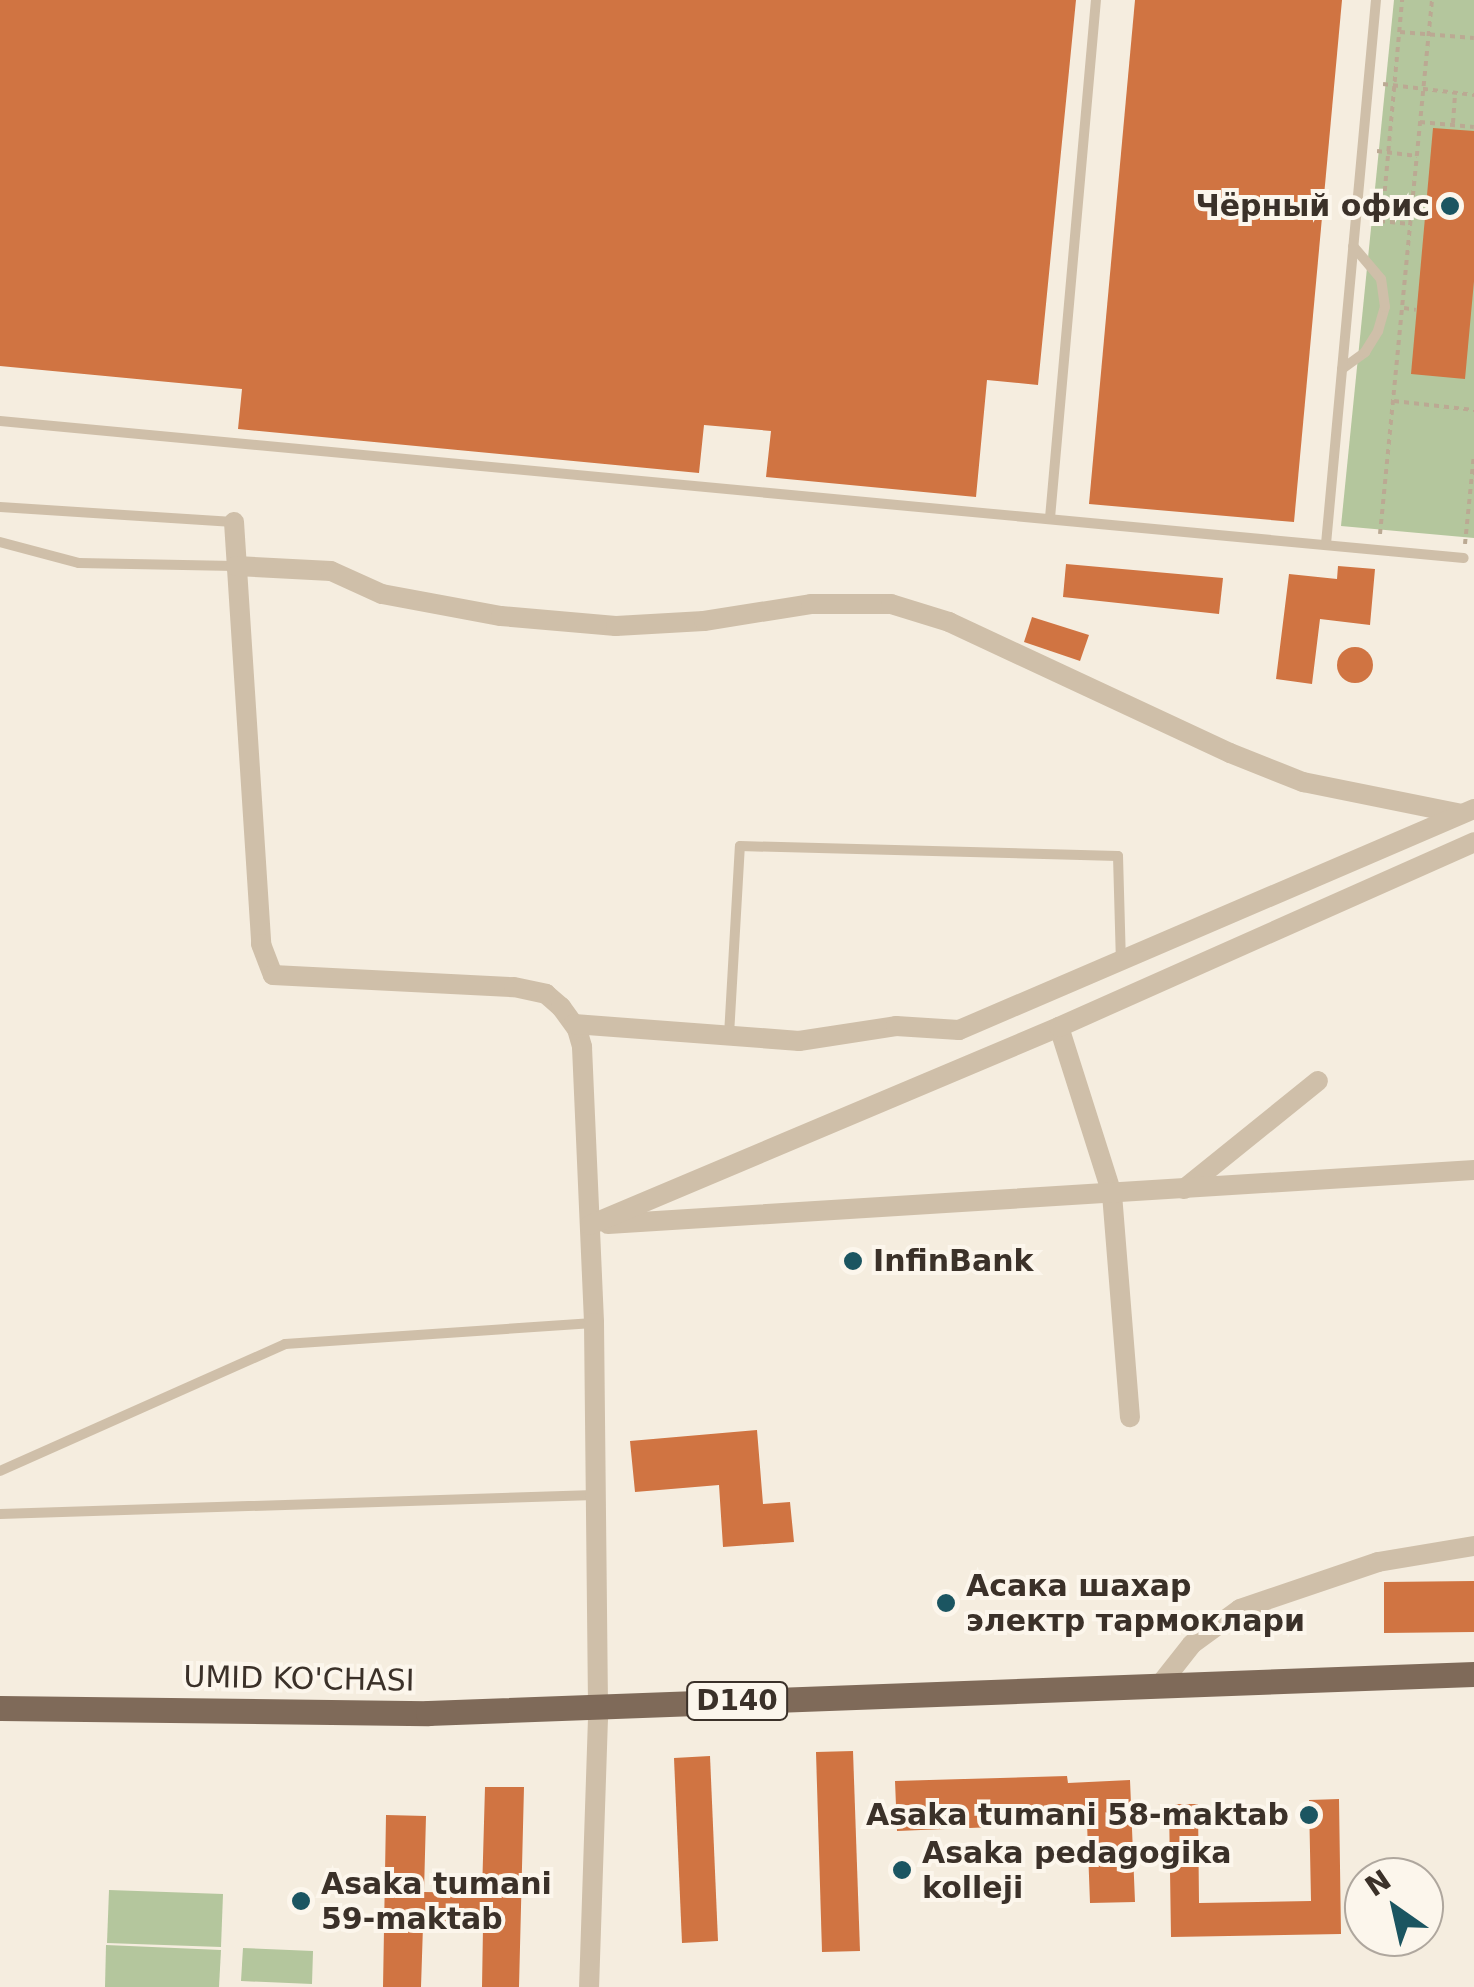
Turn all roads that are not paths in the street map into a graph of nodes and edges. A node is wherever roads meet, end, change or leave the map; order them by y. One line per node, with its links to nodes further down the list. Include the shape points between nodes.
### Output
1 (1096, 0): 7 (lane)
2 (1376, 0): 3 (lane)
3 (1353, 246): 4 (lane); 4 (lane, via 1381,279 1384,306 1365,352)
4 (1342, 370): 10 (lane)
5 (0, 421): 7 (lane)
6 (0, 508): 8 (lane)
7 (1050, 518): 10 (lane)
8 (234, 522): 12 (street)
9 (0, 542): 12 (lane, via 79,563)
10 (1326, 544): 11 (lane)
11 (1464, 558)
12 (236, 566): 13 (street, via 331,571 382,594 500,616 616,626 704,622 812,604 892,604 949,622 1303,782); 16 (street, via 261,944 273,974 514,987 546,994)
13 (1468, 811): 15 (street)
14 (1474, 842): 17 (street)
15 (1121, 960): 18 (street, via 959,1030 896,1026 799,1041); 18 (lane, via 1118,856 740,846)
16 (574, 1024): 18 (street); 23 (street, via 582,1047)
17 (1058, 1027): 22 (street); 23 (street)
18 (729, 1036)
19 (1318, 1081): 21 (street)
20 (1474, 1170): 21 (street)
21 (1184, 1189): 22 (street)
22 (1112, 1194): 23 (street); 25 (street)
23 (590, 1225): 24 (street)
24 (594, 1323): 26 (lane, via 285,1344); 27 (street)
25 (1130, 1416)
26 (0, 1471)
27 (595, 1495): 28 (lane); 32 (street)
28 (0, 1514)
29 (1474, 1546): 31 (street, via 1378,1562 1240,1609 1192,1644)
30 (1474, 1674): 31 (main road, UMID KO'CHASI / D140)
31 (1159, 1686): 32 (main road, UMID KO'CHASI / D140)
32 (598, 1706): 33 (main road, UMID KO'CHASI / D140, via 428,1713); 34 (street)
33 (0, 1708)
34 (590, 1987)

